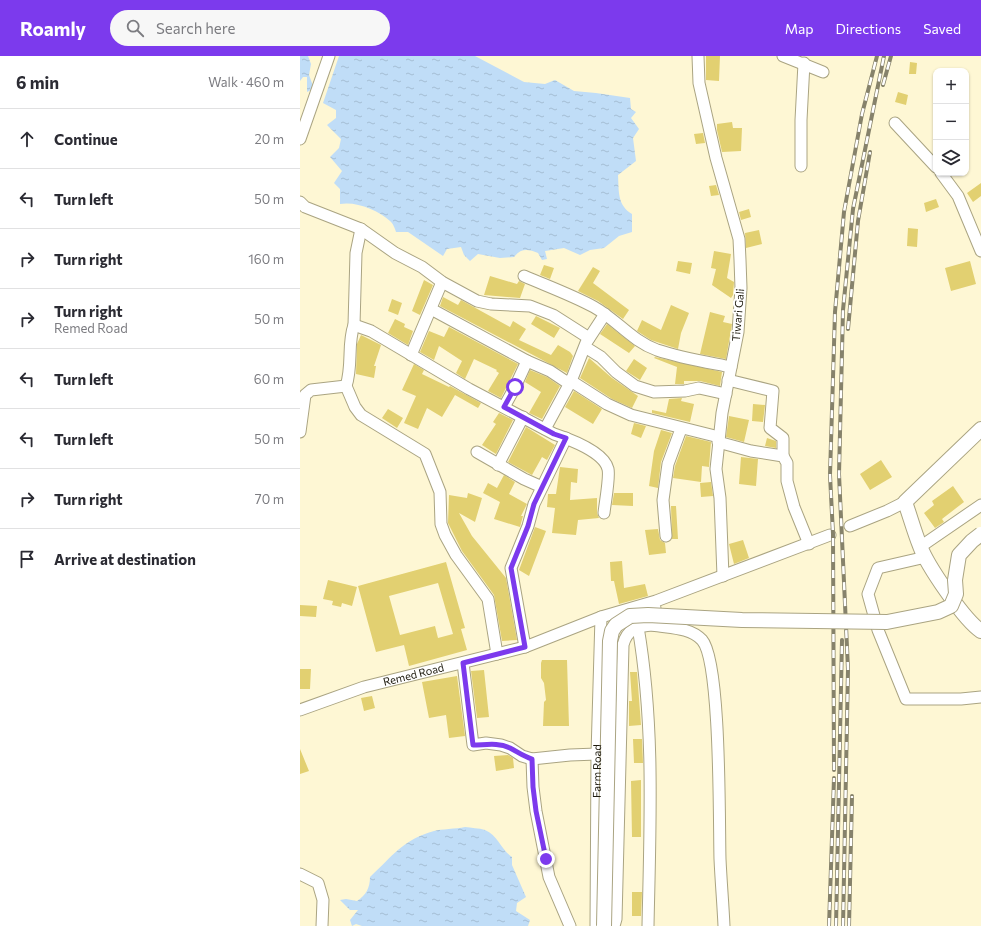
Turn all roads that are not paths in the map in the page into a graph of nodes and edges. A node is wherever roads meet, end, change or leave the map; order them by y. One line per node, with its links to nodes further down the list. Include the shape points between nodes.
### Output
1 (328, 56): 7 (street)
2 (698, 56): 22 (street, Tiwari Gali, via 699,83 739,239 740,314)
3 (783, 56): 4 (street)
4 (804, 63): 5 (street); 9 (street)
5 (823, 72)
6 (895, 123): 8 (street)
7 (300, 139)
8 (933, 164)
9 (801, 166)
10 (943, 176): 13 (street, via 958,196)
11 (300, 202): 12 (street, via 305,207)
12 (361, 229): 15 (street); 18 (street, via 356,254)
13 (981, 251)
14 (524, 276): 17 (street)
15 (442, 282): 16 (street); 19 (street, via 477,301 530,306 553,315)
16 (431, 309): 20 (street); 21 (street)
17 (604, 314): 19 (street); 22 (street, via 635,340 656,350)
18 (354, 325): 20 (street, via 371,331); 25 (street)
19 (587, 342): 24 (street); 26 (street, via 616,372 635,386 654,392 699,388)
20 (411, 355): 27 (street)
21 (527, 361): 24 (street, via 565,381); 27 (street)
22 (731, 367): 23 (street, Tiwari Gali)
23 (728, 380): 26 (street, Tiwari Gali); 36 (street, via 774,391 770,428 783,438)
24 (571, 381): 29 (street); 30 (street, via 607,404)
25 (346, 386): 32 (street, via 311,390 305,395); 55 (street, via 361,416 425,454 440,492 441,524 445,535 488,600)
26 (726, 394): 34 (street, Tiwari Gali)
27 (504, 407): 28 (street)
28 (523, 417): 29 (street); 37 (street)
29 (545, 429): 33 (street)
30 (681, 429): 34 (street); 45 (street, via 668,464 663,500)
31 (981, 429): 39 (main road)
32 (300, 432)
33 (566, 438): 38 (street); 41 (street, via 604,459 608,470)
34 (719, 440): 36 (street, via 751,451); 48 (street, Tiwari Gali, via 716,469)
35 (477, 452): 37 (street)
36 (783, 456): 46 (street, via 787,463 794,507)
37 (498, 465): 38 (street)
38 (542, 487): 54 (street, via 511,568)
39 (905, 502): 42 (street); 47 (main road)
40 (981, 505): 47 (street)
41 (604, 513)
42 (850, 526)
43 (981, 534): 65 (main road, bridge, via 959,555 955,580 956,594 951,606 938,612 887,622 742,620 648,615 630,616 616,625 610,641)
44 (830, 535): 46 (street, Remed Road)
45 (666, 536)
46 (809, 544): 48 (street, Remed Road)
47 (923, 552): 53 (main road, via 946,590 966,617); 57 (street, via 878,568 868,594 878,630 906,699)
48 (724, 576): 49 (street, Remed Road)
49 (656, 601): 50 (street, Remed Road); 51 (street)
50 (601, 617): 54 (street, Remed Road); 59 (street, Farm Road)
51 (653, 625): 52 (street); 68 (street, via 694,634 702,640 709,654 713,677 718,763)
52 (638, 627): 66 (street, via 627,634 623,645 618,872); 67 (street, via 643,657 651,776)
53 (981, 631)
54 (525, 647): 55 (street, Remed Road)
55 (497, 654): 56 (street, Remed Road)
56 (463, 663): 58 (street, Remed Road, via 364,687); 60 (street, via 473,745 501,745)
57 (981, 697)
58 (300, 710)
59 (597, 754): 60 (street); 64 (street, Farm Road)
60 (532, 759): 63 (street, via 536,811 549,877)
61 (300, 874): 62 (street, via 318,883 323,900)
62 (322, 926)
63 (570, 926)
64 (596, 926)
65 (604, 926)
66 (614, 926)
67 (648, 926)
68 (724, 926)

